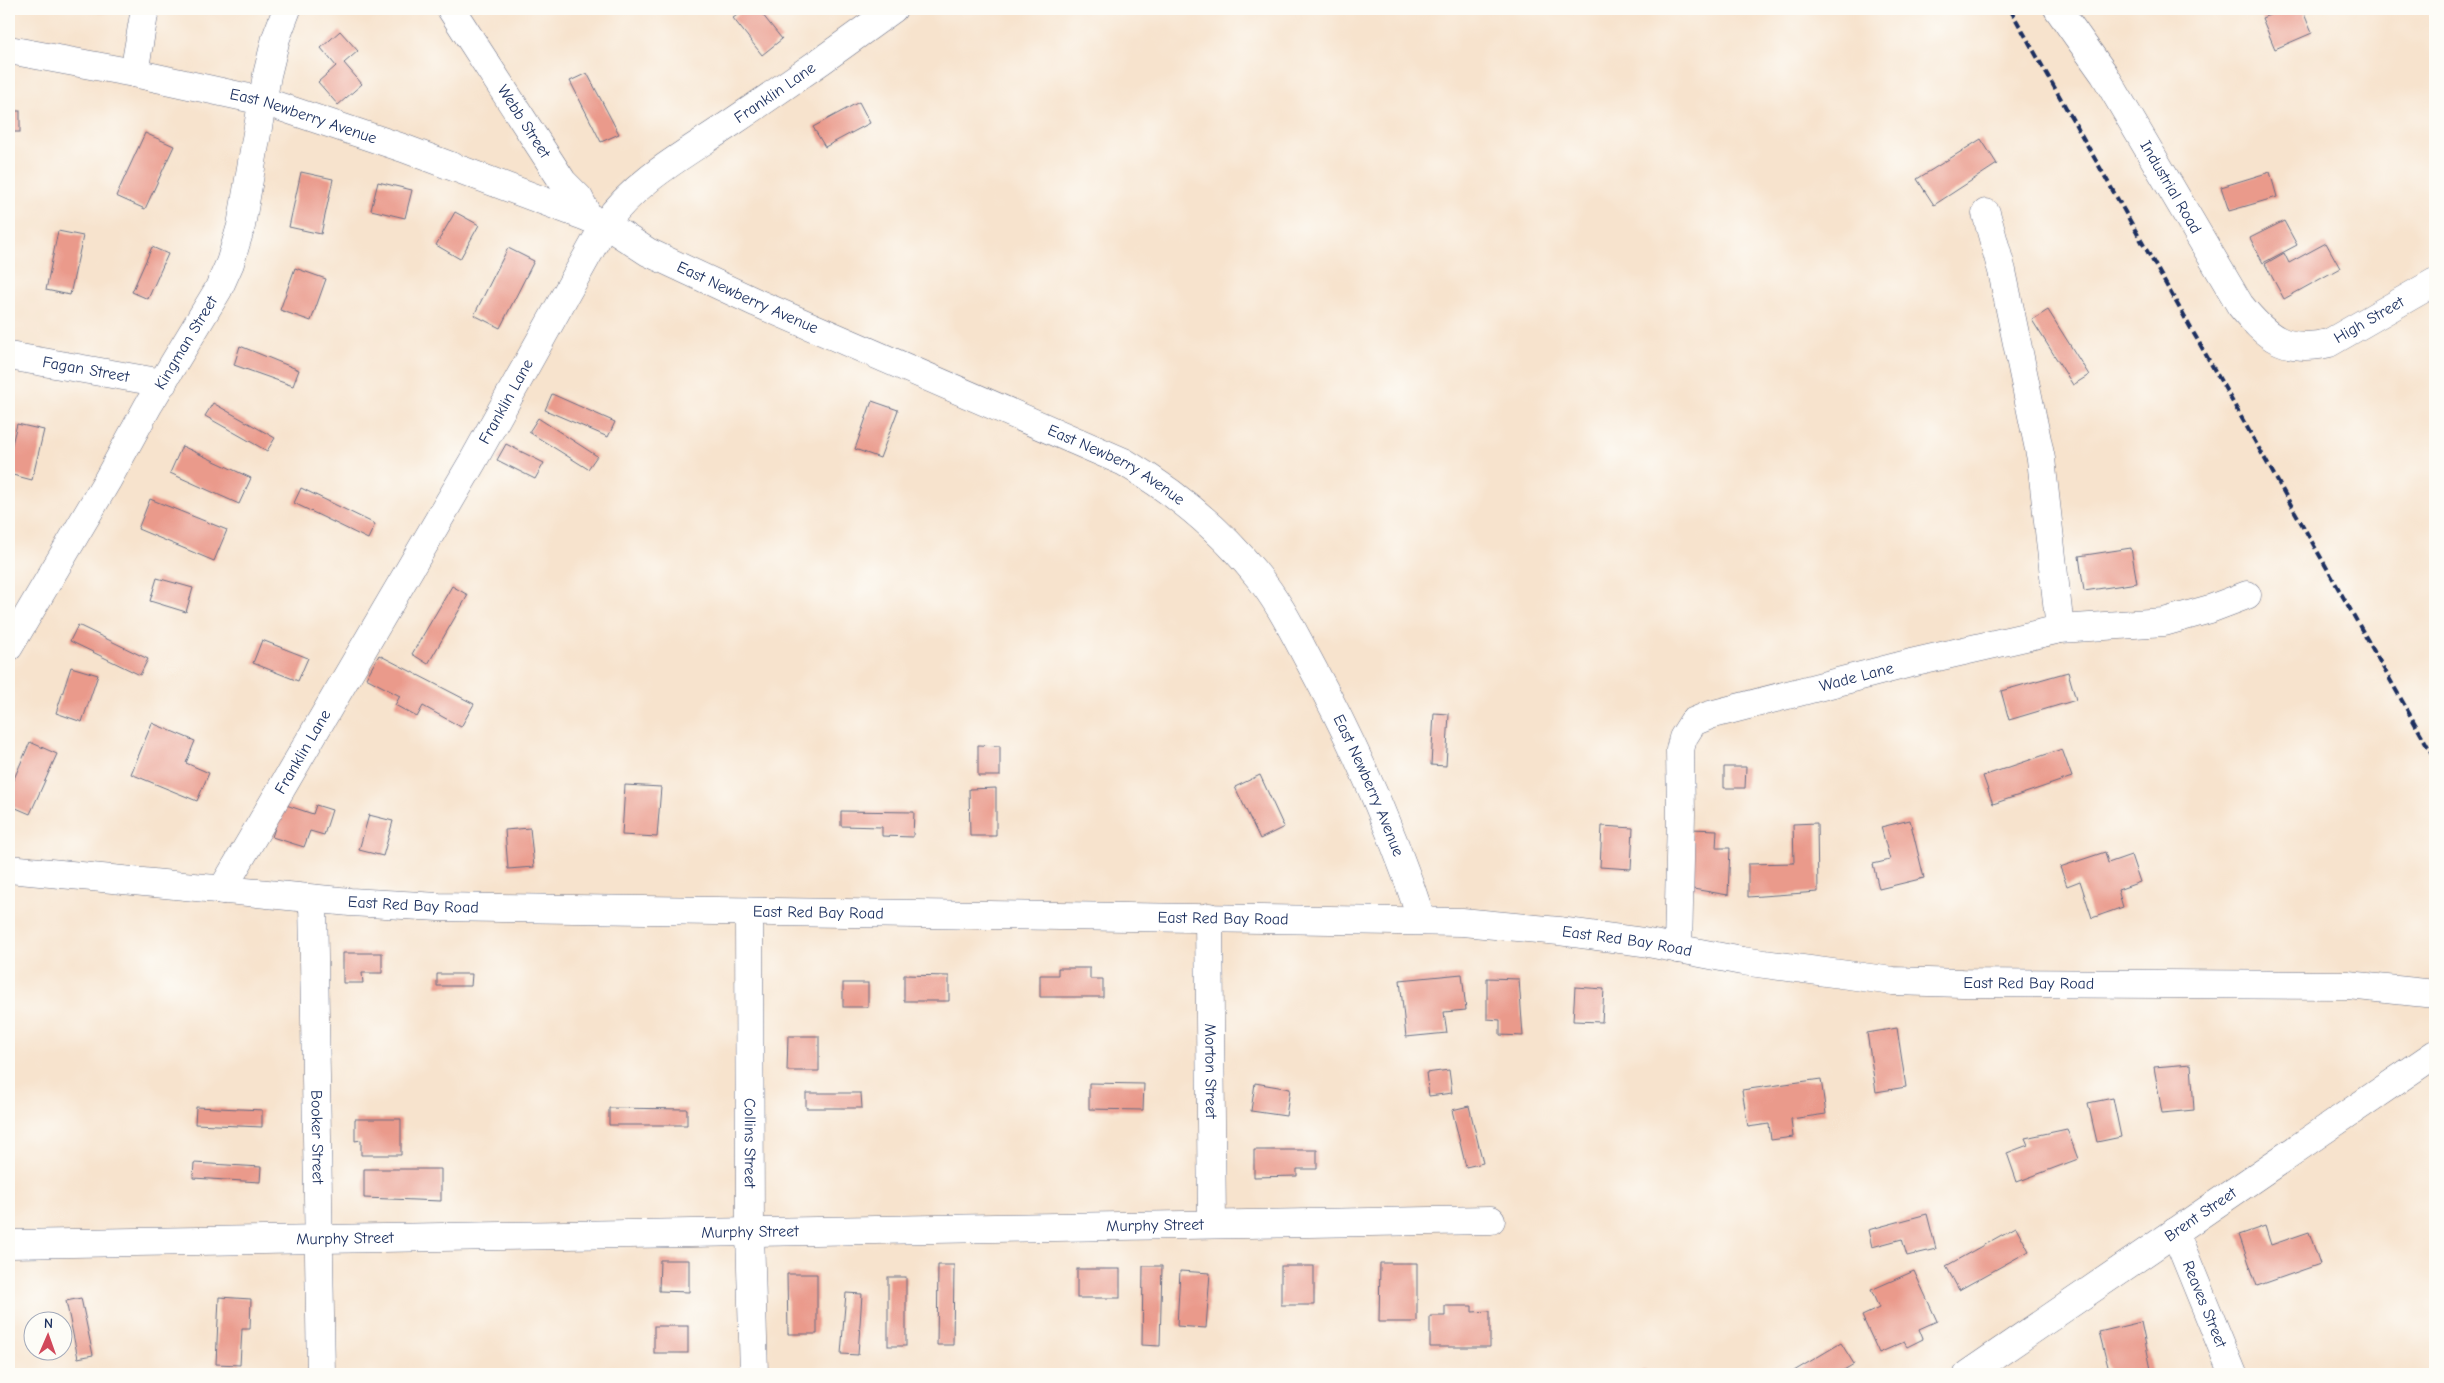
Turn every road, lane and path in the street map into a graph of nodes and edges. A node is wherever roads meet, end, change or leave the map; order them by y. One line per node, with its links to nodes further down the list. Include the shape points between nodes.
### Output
1 (145, 9): 7 (street)
2 (287, 9): 8 (street, Kingman Street, via 276,38)
3 (452, 9): 10 (street, Webb Street, via 563,182)
4 (893, 9): 10 (street, Franklin Lane, via 629,194)
5 (2058, 9): 12 (street, Industrial Road, via 2104,74 2240,306 2260,329 2275,340)
6 (9, 50): 7 (street, East Newberry Avenue)
7 (134, 73): 8 (street, East Newberry Avenue)
8 (263, 101): 10 (street, East Newberry Avenue, via 403,148); 14 (street, Kingman Street, via 241,226 230,263 218,290)
9 (1986, 213): 16 (street, via 2002,271 2041,459)
10 (597, 221): 19 (street, Franklin Lane, via 473,461); 23 (street, East Newberry Avenue, via 648,252 757,303 1124,462 1158,482 1206,520 1252,568 1277,603 1328,695 1405,869)
11 (2435, 282): 12 (street, High Street, via 2329,343)
12 (2298, 346)
13 (9, 356): 14 (street, Fagan Street)
14 (163, 382): 17 (street, Kingman Street)
15 (2247, 595): 16 (street, Wade Lane, via 2164,622)
16 (2060, 630): 24 (street, Wade Lane, via 1911,663 1693,722 1680,750)
17 (9, 647)
18 (9, 868): 19 (street, East Red Bay Road)
19 (222, 890): 20 (street, East Red Bay Road)
20 (313, 899): 21 (street, East Red Bay Road, via 439,907); 31 (street, Booker Street)
21 (749, 913): 22 (street, East Red Bay Road); 29 (street, Collins Street)
22 (1209, 917): 23 (street, East Red Bay Road); 28 (street, Morton Street)
23 (1422, 921): 24 (street, East Red Bay Road, via 1505,925)
24 (1678, 949): 25 (street, East Red Bay Road, via 1893,981 2348,985)
25 (2435, 994)
26 (2435, 1054): 30 (street, Brent Street)
27 (1490, 1220): 28 (street, Murphy Street)
28 (1212, 1224): 29 (street, Murphy Street)
29 (750, 1232): 31 (street, Murphy Street); 34 (street, Collins Street)
30 (2175, 1232): 35 (street, Brent Street); 36 (street, Reaves Street)
31 (319, 1240): 32 (street, Murphy Street); 33 (street, Booker Street)
32 (9, 1244)
33 (321, 1374)
34 (754, 1374)
35 (1968, 1374)
36 (2233, 1374)

